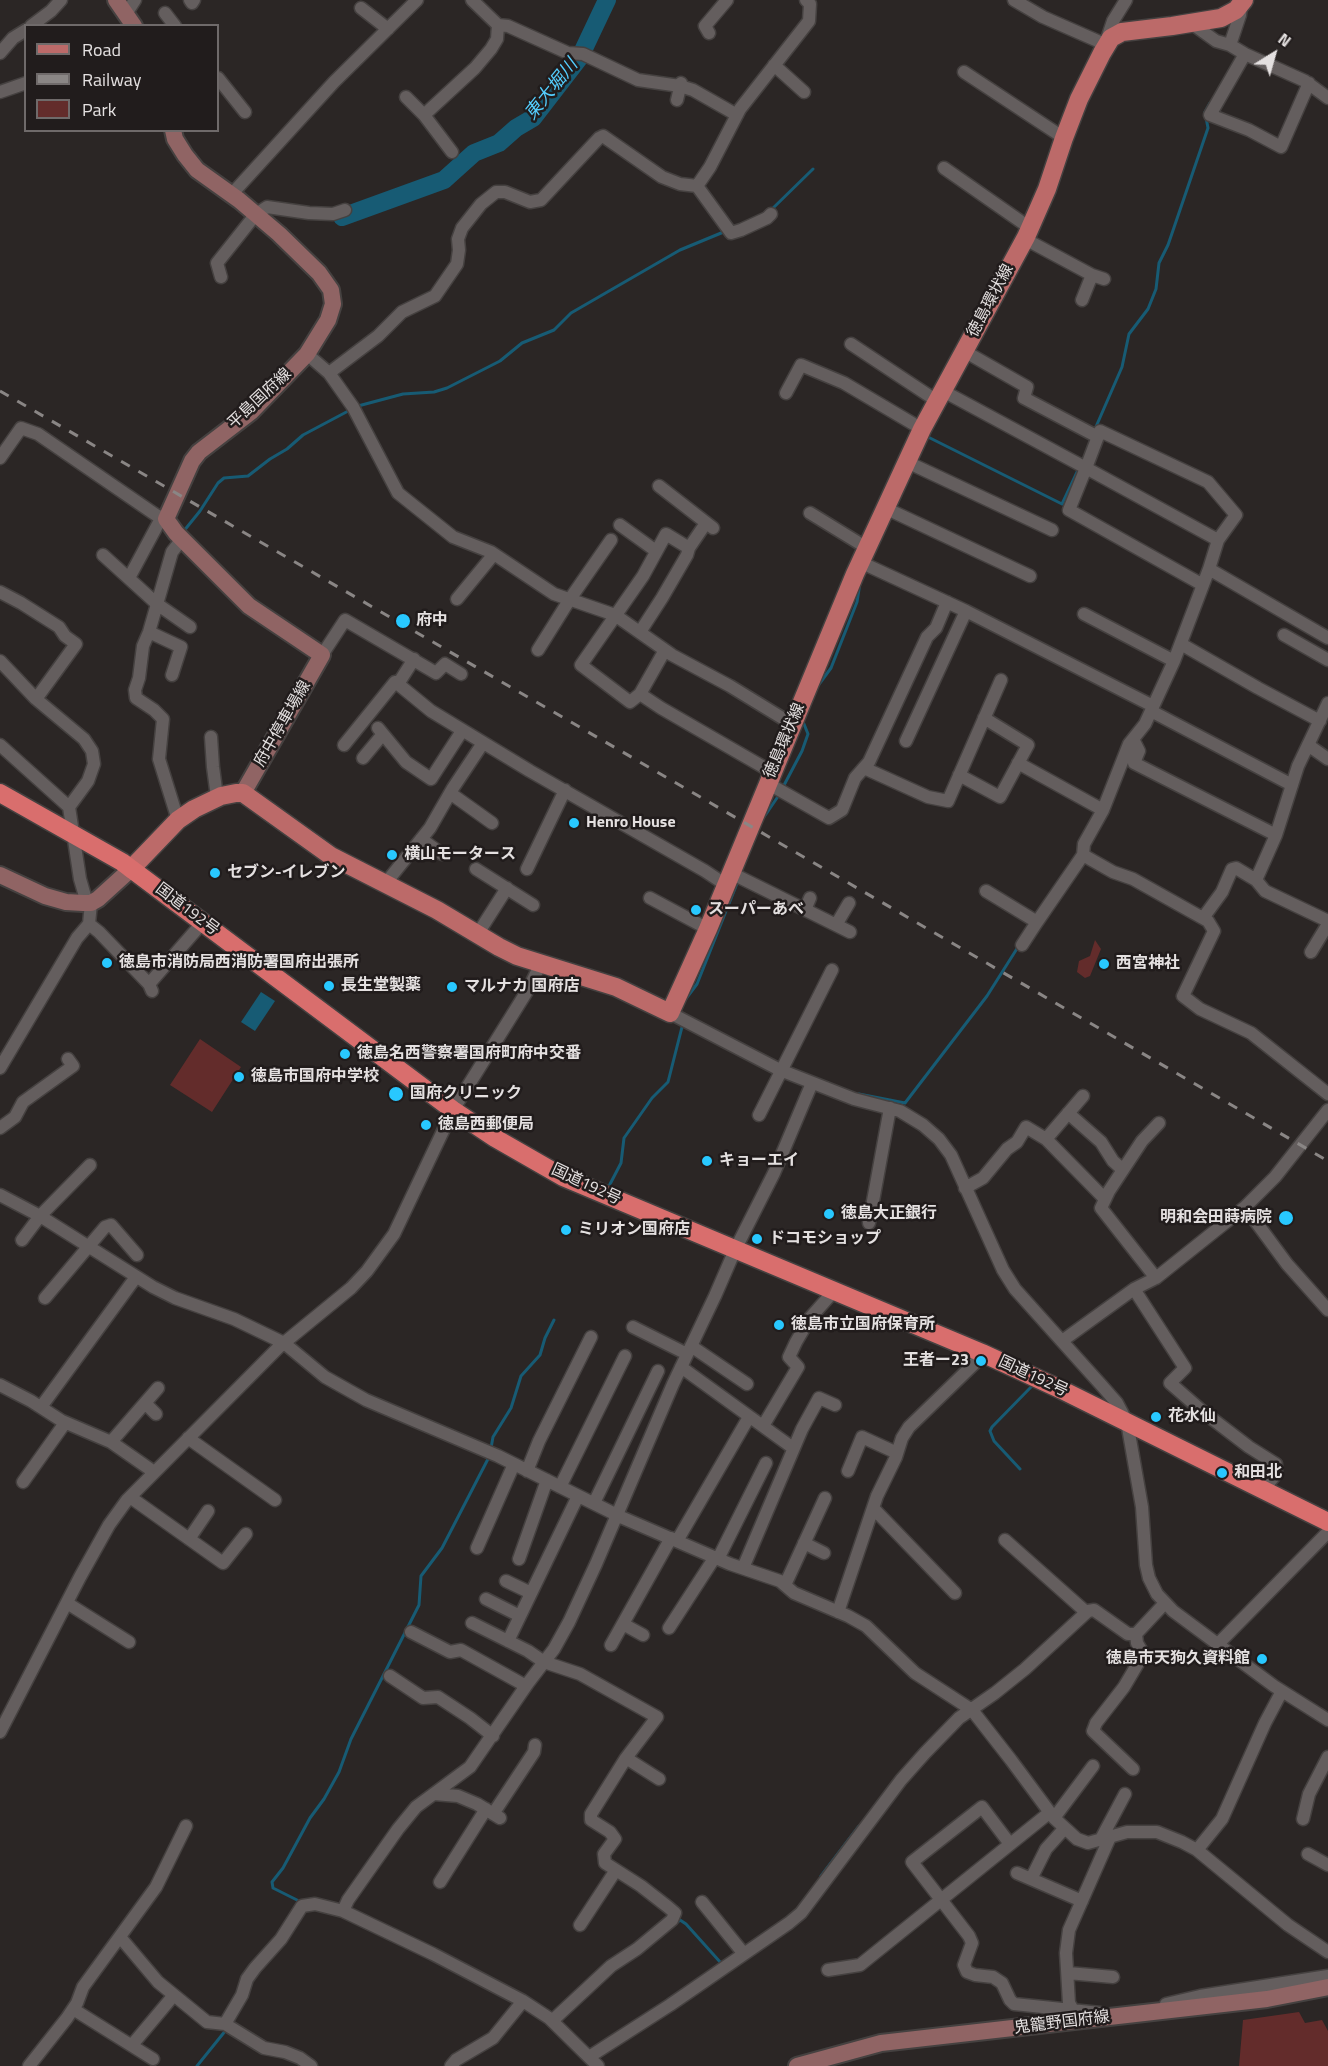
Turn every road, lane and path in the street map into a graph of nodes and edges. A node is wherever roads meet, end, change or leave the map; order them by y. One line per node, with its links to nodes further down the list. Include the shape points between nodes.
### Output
1 (61, 0): 14 (street)
2 (116, 0): 11 (main road)
3 (417, 0): 17 (street)
4 (472, 0): 16 (street)
5 (727, 0): 19 (street, via 705,26)
6 (806, 0): 24 (street, via 810,4 808,21)
7 (1014, 0): 22 (street, via 1100,42)
8 (1126, 0): 22 (street, via 1113,21)
9 (1242, 3): 13 (main road, 徳島環状線, via 1229,15); 20 (street)
10 (361, 8): 17 (street)
11 (132, 13)
12 (165, 13): 15 (street)
13 (1191, 23): 20 (street, via 1216,41); 22 (main road, 徳島環状線, via 1122,32 1111,38)
14 (34, 24)
15 (173, 24)
16 (498, 25): 29 (street, via 568,53 582,54 638,80); 36 (street, via 497,39 475,68)
17 (388, 29): 43 (street)
18 (24, 31): 21 (street)
19 (709, 33)
20 (1230, 45): 23 (street)
21 (0, 53)
22 (1102, 53): 39 (main road, 徳島環状線)
23 (1245, 54): 27 (street); 27 (street, via 1210,115 1281,147)
24 (774, 65): 31 (street); 37 (street)
25 (964, 72): 39 (street)
26 (219, 79): 35 (street)
27 (1310, 83): 33 (street)
28 (24, 84): 30 (street)
29 (680, 84): 34 (street); 37 (street, via 707,95 718,106)
30 (0, 92)
31 (804, 92)
32 (406, 96): 36 (street)
33 (1328, 99)
34 (677, 100)
35 (245, 112)
36 (424, 115): 40 (street)
37 (737, 115): 42 (street)
38 (173, 132): 43 (main road, 平島国府線, via 197,170)
39 (1064, 138): 47 (main road, 徳島環状線)
40 (452, 152)
41 (944, 168): 47 (street)
42 (697, 186): 46 (street, via 731,233); 53 (street, via 662,177 603,136 599,138 541,200 530,202 496,192 482,204 462,228 457,264 435,296 402,312 378,336)
43 (231, 195): 45 (main road, 平島国府線)
44 (345, 210): 45 (street, via 333,214 267,207)
45 (256, 214): 48 (street, via 216,263); 52 (main road, 平島国府線, via 319,273 331,290 332,312)
46 (771, 214)
47 (1028, 234): 49 (street, via 1098,277); 51 (main road, 徳島環状線)
48 (220, 277)
49 (1082, 300)
50 (851, 344): 55 (street)
51 (964, 351): 55 (main road, 徳島環状線); 57 (street, via 1027,387 1024,398)
52 (307, 354): 53 (street); 64 (main road, 平島国府線, via 251,412 199,452)
53 (329, 373): 72 (street, via 354,408 398,493 453,537)
54 (786, 393): 56 (street, via 801,365 844,383)
55 (940, 396): 56 (main road, 徳島環状線); 60 (street)
56 (922, 429): 59 (main road, 徳島環状線)
57 (1095, 435): 60 (street); 69 (street, via 1100,431 1208,482 1236,515)
58 (0, 458): 64 (street, via 21,428 38,434)
59 (913, 464): 62 (main road, 徳島環状線); 66 (street)
60 (1082, 466): 69 (street); 78 (street, via 1069,510)
61 (663, 493): 70 (street, via 710,525)
62 (890, 510): 74 (main road, 徳島環状線); 76 (street)
63 (810, 513): 74 (street)
64 (166, 519): 67 (main road); 77 (street, via 158,524)
65 (620, 525): 71 (street)
66 (1052, 530)
67 (182, 539): 83 (street, via 172,552); 95 (main road, via 249,606)
68 (611, 540): 81 (street)
69 (1218, 540): 75 (street)
70 (689, 548): 71 (street, via 666,534); 89 (street)
71 (656, 551): 86 (street)
72 (494, 554): 80 (street); 81 (street, via 554,594)
73 (103, 555): 77 (street)
74 (865, 560): 82 (street); 110 (main road, 徳島環状線)
75 (1209, 569): 78 (street); 91 (street)
76 (1030, 576)
77 (129, 578): 83 (street)
78 (1203, 585): 92 (street)
79 (0, 592): 105 (street, via 59,627 76,644)
80 (457, 599)
81 (570, 599): 86 (street); 93 (street)
82 (947, 602): 84 (street); 122 (street)
83 (157, 604): 87 (street); 88 (street)
84 (966, 610): 107 (street); 114 (street)
85 (1084, 614): 99 (street)
86 (615, 615): 89 (street); 104 (street, via 581,664 630,702)
87 (190, 627)
88 (149, 632): 101 (street, via 181,647); 133 (street, via 143,646 136,698 163,719 159,759)
89 (640, 632): 94 (street)
90 (1284, 635): 97 (street)
91 (1328, 638)
92 (1182, 644): 99 (street); 109 (street)
93 (538, 650)
94 (665, 650): 104 (street); 110 (street)
95 (322, 656): 96 (street, via 345,620); 128 (main road, 府中停車場線)
96 (414, 659): 100 (street, via 436,674 445,664); 111 (street, via 398,684)
97 (1328, 660)
98 (0, 661): 105 (street)
99 (1174, 661): 107 (street)
100 (461, 674)
101 (172, 675)
102 (1000, 680): 108 (street)
103 (395, 682): 117 (street)
104 (640, 694): 124 (street)
105 (36, 699): 131 (street, via 84,739 92,752 94,764 88,781)
106 (1328, 703): 109 (street)
107 (1152, 708): 113 (street); 125 (street)
108 (984, 718): 121 (street, via 1028,745); 123 (street)
109 (1320, 721): 118 (street)
110 (792, 724): 124 (main road, 徳島環状線)
111 (462, 731): 115 (street); 119 (street, via 431,779 406,762 381,731)
112 (211, 737): 130 (street)
113 (1132, 740): 132 (street); 136 (street, via 1139,751 1134,763)
114 (906, 741)
115 (483, 743): 126 (street); 129 (street)
116 (0, 745): 131 (street)
117 (344, 745)
118 (1308, 745): 120 (street); 125 (street)
119 (368, 755)
120 (1328, 759)
121 (1018, 763): 123 (street, via 1000,797); 132 (street)
122 (864, 768): 123 (street, via 928,797 948,801); 124 (street, via 855,778 842,810 829,818)
123 (959, 775)
124 (775, 785): 144 (main road, 徳島環状線)
125 (1292, 785): 136 (street)
126 (565, 790): 142 (street); 144 (street, via 705,871)
127 (0, 793): 135 (highway, 国道192号)
128 (243, 793): 130 (main road); 146 (main road, via 331,856)
129 (450, 793): 134 (street); 137 (street)
130 (217, 797): 133 (main road)
131 (69, 807): 135 (street)
132 (1103, 810): 138 (street)
133 (178, 820): 140 (main road)
134 (492, 823)
135 (74, 835): 140 (highway, 国道192号); 151 (street, via 80,879)
136 (1276, 835): 145 (street)
137 (422, 839): 139 (street); 146 (street)
138 (1083, 851): 155 (street, via 1113,872); 156 (street)
139 (442, 854)
140 (131, 869): 151 (main road); 157 (highway, 国道192号)
141 (476, 869): 147 (street)
142 (527, 869)
143 (0, 875): 151 (main road, via 45,896)
144 (734, 878): 154 (street, via 778,892); 161 (main road, 徳島環状線)
145 (1256, 880): 155 (street, via 1232,869); 158 (street, via 1264,891)
146 (385, 884): 163 (main road)
147 (507, 888): 153 (street); 163 (street)
148 (986, 891): 156 (street)
149 (650, 898): 161 (street)
150 (810, 898): 154 (street)
151 (89, 903): 159 (street)
152 (849, 903): 160 (street)
153 (533, 904)
154 (805, 910): 160 (street)
155 (1203, 918): 173 (street, via 1214,931 1183,996 1200,1009 1251,1033)
156 (1034, 920): 164 (street)
157 (203, 922): 159 (street, via 150,987); 176 (highway, 国道192号)
158 (1328, 922): 165 (street, via 1314,948)
159 (89, 924): 170 (street)
160 (836, 926): 162 (street)
161 (708, 928): 168 (main road, 徳島環状線)
162 (850, 932)
163 (477, 935): 166 (main road, via 517,956)
164 (1022, 945)
165 (1328, 952)
166 (541, 963): 168 (main road, via 616,987); 176 (street)
167 (832, 970): 171 (street)
168 (670, 1013): 171 (street)
169 (68, 1059): 181 (street, via 73,1066 23,1102 15,1117)
170 (0, 1068)
171 (780, 1070): 172 (street); 179 (street)
172 (812, 1083): 175 (street); 193 (street, via 774,1173)
173 (1328, 1094)
174 (1083, 1096): 178 (street)
175 (890, 1108): 185 (street, via 909,1115 939,1139 951,1155); 190 (street)
176 (453, 1110): 193 (highway, 国道192号, via 563,1177); 204 (street, via 394,1234 381,1252 351,1288)
177 (1328, 1110): 188 (street, via 1275,1177)
178 (1068, 1113): 182 (street); 184 (street, via 1101,1142)
179 (759, 1115)
180 (1159, 1123): 184 (street)
181 (0, 1128)
182 (1046, 1139): 185 (street, via 1026,1127 983,1178); 187 (street)
183 (90, 1165): 189 (street)
184 (1123, 1170): 187 (street)
185 (965, 1188): 203 (street, via 1015,1289)
186 (0, 1195): 189 (street)
187 (1106, 1199): 196 (street, via 1101,1208)
188 (1245, 1207): 196 (street); 200 (street, via 1287,1264)
189 (40, 1216): 191 (street); 192 (street)
190 (869, 1223)
191 (22, 1240)
192 (88, 1246): 194 (street, via 111,1225); 195 (street); 199 (street)
193 (735, 1250): 198 (highway, 国道192号); 205 (street)
194 (137, 1255)
195 (136, 1277): 204 (street, via 174,1298 234,1319); 215 (street)
196 (1156, 1278): 197 (street)
197 (1134, 1289): 203 (street); 233 (street, via 1185,1368 1170,1383 1276,1464 1276,1474)
198 (834, 1291): 206 (highway, 国道192号); 220 (street, via 810,1318 796,1342 789,1357 798,1368)
199 (45, 1298)
200 (1328, 1310)
201 (633, 1327): 205 (street)
202 (591, 1336): 227 (street)
203 (1062, 1341): 218 (street, via 1117,1403)
204 (284, 1343): 221 (street); 226 (street, via 325,1377 366,1400)
205 (689, 1350): 208 (street); 210 (street)
206 (982, 1353): 218 (highway, 国道192号); 224 (street, via 909,1427)
207 (625, 1356): 232 (street)
208 (681, 1367): 217 (street); 243 (street)
209 (658, 1371): 239 (street)
210 (747, 1384)
211 (0, 1385): 215 (street)
212 (158, 1388): 213 (street)
213 (145, 1403): 216 (street); 222 (street)
214 (835, 1405): 223 (street, via 819,1398)
215 (41, 1407): 219 (street)
216 (156, 1414)
217 (749, 1416): 220 (street); 248 (street)
218 (1127, 1422): 233 (highway, 国道192号); 262 (street, via 1142,1508 1146,1564 1154,1589)
219 (65, 1423): 222 (street); 231 (street)
220 (763, 1426): 223 (street)
221 (188, 1438): 228 (street); 234 (street, via 229,1474)
222 (111, 1442): 228 (street)
223 (793, 1448): 255 (street)
224 (897, 1453): 229 (street, via 862,1437); 241 (street)
225 (766, 1463): 253 (street)
226 (514, 1464): 227 (street); 251 (street)
227 (527, 1471): 230 (street)
228 (154, 1472): 236 (street)
229 (848, 1472)
230 (547, 1480): 232 (street); 254 (street)
231 (23, 1482)
232 (560, 1487): 235 (street)
233 (1263, 1490): 244 (highway, 国道192号)
234 (264, 1492): 237 (street); 238 (street)
235 (578, 1496): 239 (street); 258 (street)
236 (130, 1497): 247 (street); 261 (street, via 109,1524)
237 (275, 1500)
238 (256, 1503)
239 (594, 1503): 243 (street)
240 (827, 1503): 250 (street)
241 (873, 1508): 259 (street, via 941,1587); 263 (street)
242 (208, 1511): 247 (street)
243 (618, 1515): 248 (street); 276 (street, via 569,1622)
244 (1328, 1522)
245 (1328, 1532): 274 (street)
246 (246, 1534): 247 (street, via 223,1563)
247 (189, 1539)
248 (674, 1540): 253 (street); 267 (street)
249 (1005, 1540): 264 (street)
250 (804, 1544): 252 (street); 257 (street)
251 (477, 1548)
252 (824, 1553)
253 (716, 1558): 255 (street); 268 (street)
254 (519, 1559)
255 (743, 1568): 257 (street)
256 (506, 1581): 258 (street)
257 (785, 1585): 263 (street, via 794,1593)
258 (531, 1593): 265 (street)
259 (955, 1593)
260 (486, 1599): 265 (street)
261 (67, 1603): 273 (street); 282 (street)
262 (1165, 1603): 270 (street); 274 (street)
263 (838, 1612): 280 (street, via 866,1626 915,1673)
264 (1086, 1612): 270 (street, via 1094,1610 1128,1634); 280 (street)
265 (520, 1616): 272 (street)
266 (472, 1623): 272 (street)
267 (623, 1624): 271 (street); 275 (street)
268 (669, 1628)
269 (411, 1632): 278 (street, via 450,1652 461,1650)
270 (1136, 1634): 288 (street, via 1143,1653 1093,1731)
271 (643, 1635)
272 (508, 1641): 276 (street)
273 (129, 1642)
274 (1218, 1644): 279 (street)
275 (611, 1645)
276 (544, 1662): 278 (street); 286 (street, via 580,1674 657,1717)
277 (390, 1676): 283 (street, via 423,1698 438,1697)
278 (526, 1686): 283 (street)
279 (1282, 1691): 281 (street); 299 (street, via 1222,1819)
280 (972, 1710): 293 (street); 313 (street, via 959,1718 901,1780 801,1912)
281 (1328, 1720)
282 (0, 1732)
283 (493, 1736): 290 (street, via 470,1767)
284 (535, 1745): 292 (street)
285 (1328, 1756): 294 (street, via 1309,1794)
286 (626, 1758): 289 (street); 302 (street, via 591,1814 591,1820 615,1839 604,1854 605,1863)
287 (1094, 1766): 293 (street)
288 (1133, 1769)
289 (659, 1779)
290 (434, 1794): 292 (street, via 458,1796); 309 (street, via 416,1807 398,1829)
291 (1125, 1794): 297 (street)
292 (493, 1814): 305 (street)
293 (1051, 1815): 296 (street); 298 (street)
294 (1303, 1819)
295 (186, 1826): 311 (street, via 156,1887)
296 (1064, 1829): 297 (street, via 1088,1843); 304 (street, via 1046,1849)
297 (1106, 1838): 299 (street, via 1126,1832 1156,1832); 307 (street)
298 (1010, 1844): 306 (street); 306 (street, via 982,1807 912,1862)
299 (1197, 1850): 312 (street, via 1288,1925)
300 (1308, 1854): 301 (street)
301 (1328, 1865)
302 (616, 1870): 310 (street); 324 (street, via 675,1913 672,1920 604,1971)
303 (1017, 1872): 304 (street)
304 (1031, 1879): 307 (street)
305 (440, 1882)
306 (942, 1899): 314 (street, via 860,1965); 322 (street, via 972,1943 964,1965 968,1972 1002,1983 1014,2004)
307 (1082, 1901): 315 (street, via 1069,1930)
308 (702, 1902): 313 (street)
309 (343, 1911): 320 (street); 325 (street, via 315,1904 302,1906 281,1939 247,1979)
310 (580, 1924)
311 (120, 1937): 319 (street); 321 (street, via 83,1987)
312 (1328, 1952)
313 (744, 1954): 328 (street)
314 (828, 1970)
315 (1068, 1973): 317 (street); 322 (street, via 1068,2003)
316 (1328, 1976): 323 (street, via 1200,1996)
317 (1113, 1977)
318 (1328, 1987): 323 (main road, 鬼籠野国府線, via 1267,1999)
319 (174, 1995): 325 (street, via 207,2022); 326 (street)
320 (523, 2001): 324 (street); 331 (street, via 493,2038)
321 (73, 2008): 326 (street); 329 (street)
322 (1073, 2010): 323 (street, via 1121,2011)
323 (1127, 2015): 332 (main road, 鬼籠野国府線, via 881,2043)
324 (552, 2021): 328 (street)
325 (225, 2024): 330 (street, via 264,2048 292,2055)
326 (132, 2045): 327 (street)
327 (153, 2060)
328 (594, 2062)
329 (29, 2066)
330 (311, 2066)
331 (451, 2066)
332 (797, 2066)

